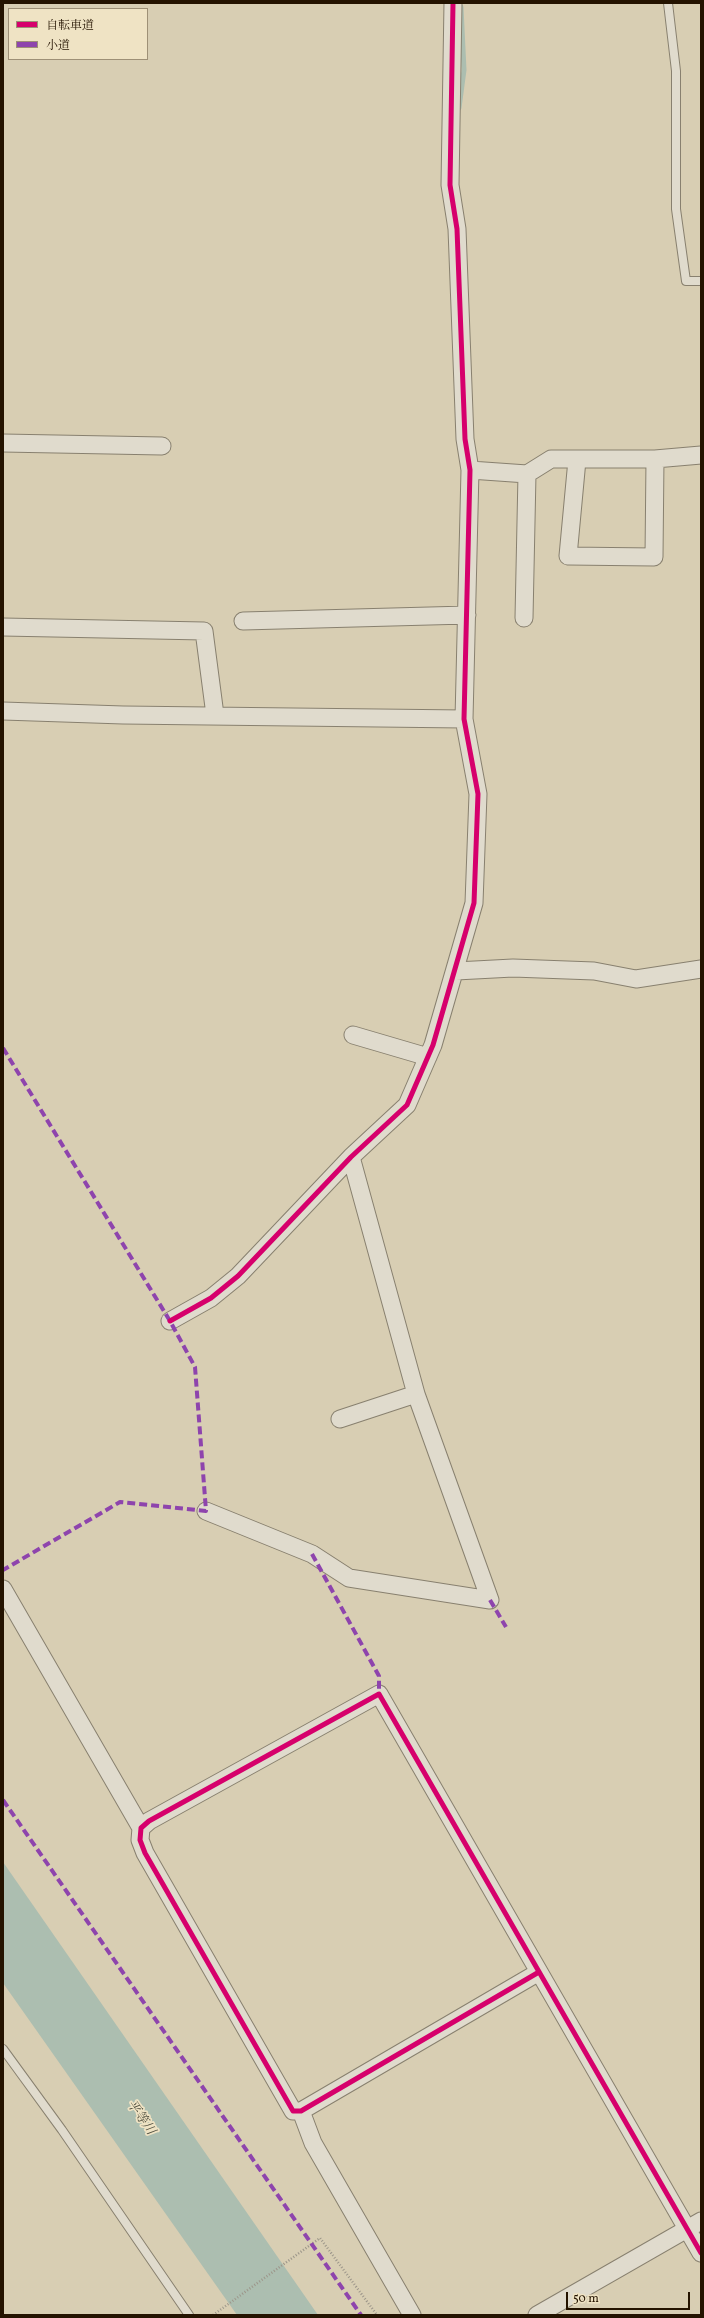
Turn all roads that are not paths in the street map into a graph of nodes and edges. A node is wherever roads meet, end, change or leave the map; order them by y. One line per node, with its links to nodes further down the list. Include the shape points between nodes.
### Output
1 (453, 3): 9 (street, via 450,184 457,230 465,431)
2 (668, 3): 3 (lane, via 676,71 676,209 686,281)
3 (701, 281)
4 (3, 444): 5 (street)
5 (162, 446)
6 (701, 455): 7 (street)
7 (655, 459): 8 (street); 8 (street, via 654,557 568,556)
8 (577, 460): 10 (street, via 551,459)
9 (470, 470): 10 (street); 11 (street)
10 (527, 474): 12 (street)
11 (467, 615): 13 (street); 17 (street)
12 (524, 618)
13 (244, 621)
14 (3, 627): 16 (street, via 204,631)
15 (3, 711): 16 (street)
16 (215, 715): 17 (street)
17 (464, 719): 19 (street, via 478,794 474,903)
18 (701, 969): 19 (street, via 636,979 594,971 513,968)
19 (456, 971): 21 (street)
20 (353, 1036): 21 (street)
21 (428, 1057): 22 (street, via 407,1105)
22 (351, 1157): 23 (street, via 238,1276 211,1298); 24 (street)
23 (170, 1321)
24 (416, 1394): 25 (street); 26 (street, via 490,1600 349,1578 312,1554)
25 (340, 1419)
26 (206, 1511)
27 (3, 1589): 28 (street)
28 (141, 1828): 29 (street, via 379,1694); 31 (street, via 140,1840 145,1853 293,2111)
29 (538, 1972): 31 (street); 32 (street)
30 (3, 2049): 34 (lane)
31 (301, 2111): 35 (street, via 312,2143)
32 (694, 2225): 33 (street); 36 (street)
33 (701, 2253)
34 (189, 2315)
35 (412, 2315)
36 (537, 2315)

